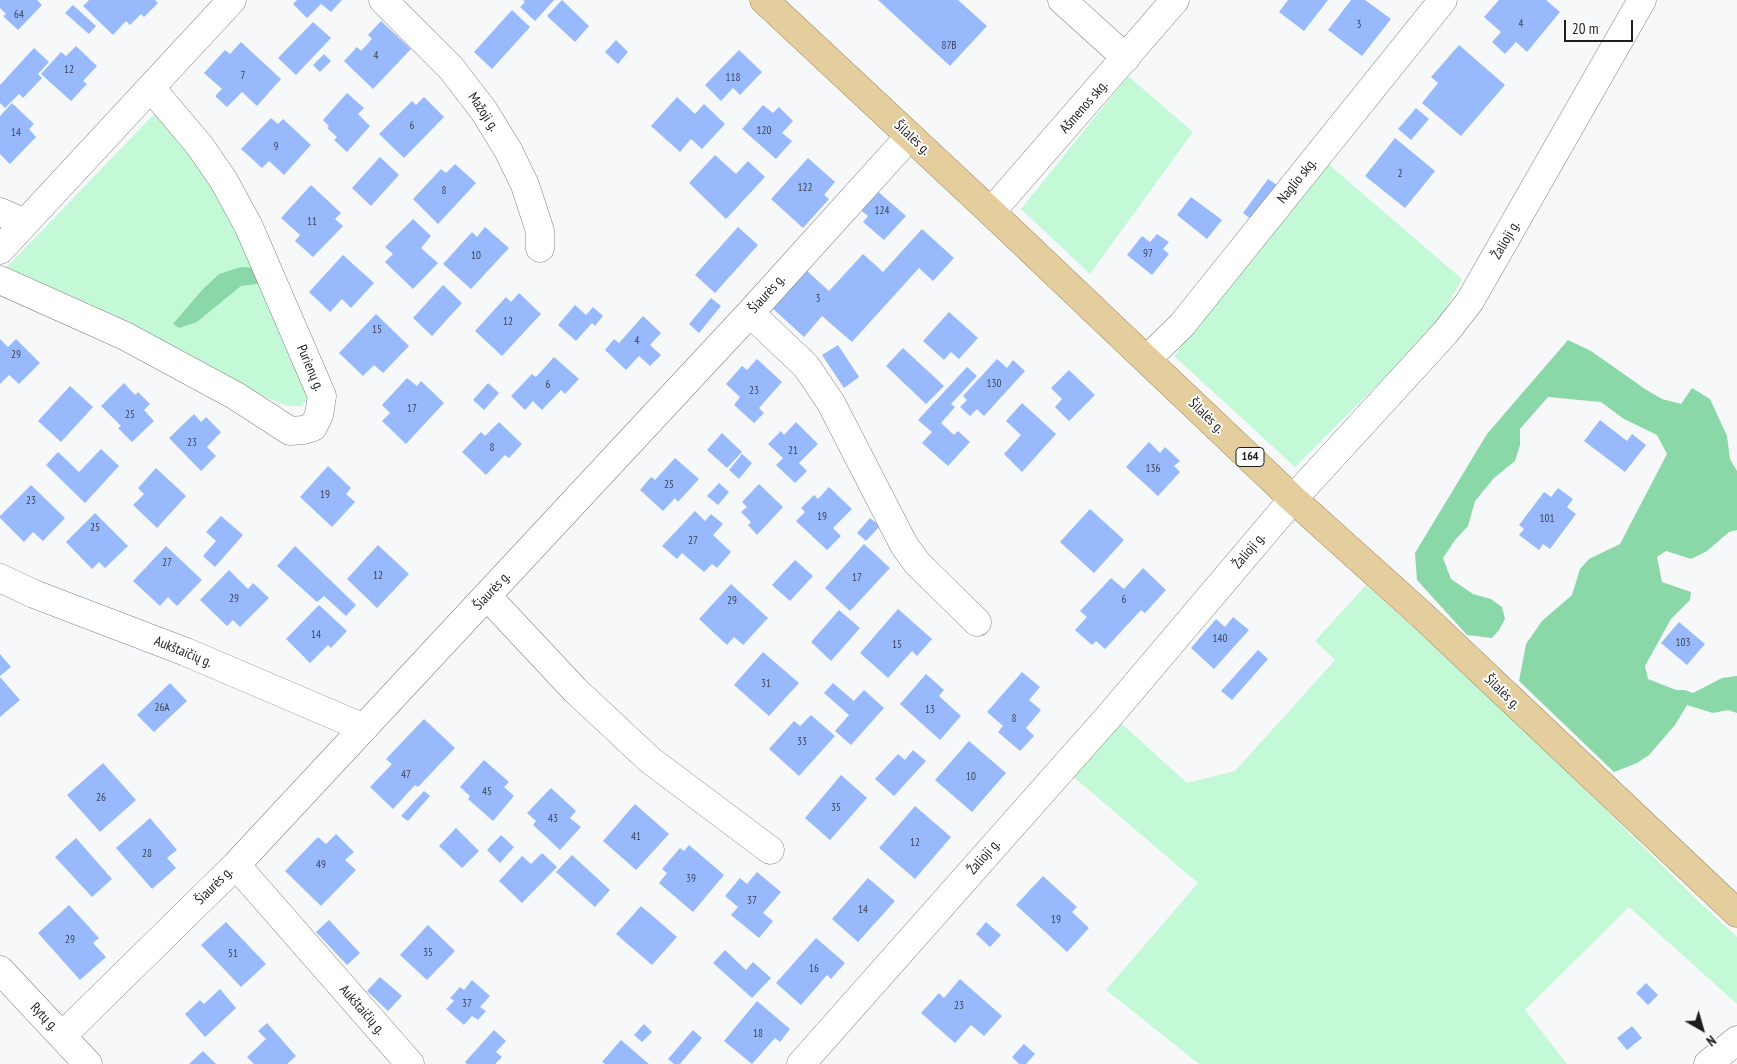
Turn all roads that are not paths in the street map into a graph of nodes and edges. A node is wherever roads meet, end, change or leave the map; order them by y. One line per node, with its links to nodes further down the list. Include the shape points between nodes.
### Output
1 (232, 0): 9 (street)
2 (383, 0): 14 (street, Mažoji g., via 451,68 484,111 508,150 524,186 540,231)
3 (764, 0): 10 (main road, Šilalės g. / 164)
4 (1062, 0): 8 (street)
5 (1175, 0): 8 (street, Ašmenos skg.)
6 (1443, 0): 18 (street, Naglio skg., via 1181,326)
7 (1642, 0): 19 (street, Žalioji g., via 1470,301 1445,333)
8 (1126, 58): 12 (street, Ašmenos skg.)
9 (151, 88): 13 (street); 16 (street, Purienų g., via 200,146 249,227 322,396 320,415 313,426 290,430 236,396 125,336)
10 (910, 136): 12 (main road, Šilalės g. / 164); 17 (street, Šiaurės g.)
11 (0, 212): 13 (street)
12 (992, 212): 18 (main road, Šilalės g. / 164)
13 (25, 223): 15 (street)
14 (540, 248)
15 (0, 250)
16 (0, 280)
17 (750, 313): 21 (street, Šiaurės g.); 22 (street, via 806,366 831,403 904,545 917,563)
18 (1147, 359): 19 (main road, Šilalės g. / 164)
19 (1293, 498): 26 (main road, Šilalės g. / 164, via 1423,616); 32 (street, Žalioji g., via 1111,714)
20 (0, 578): 23 (street, Aukštaičių g.)
21 (487, 596): 23 (street, Šiaurės g.); 24 (street, via 575,690 650,760)
22 (976, 622)
23 (364, 728): 25 (street, Šiaurės g.)
24 (770, 850)
25 (236, 866): 28 (street, Šiaurės g.); 31 (street, Aukštaičių g.)
26 (1737, 914)
27 (0, 970): 28 (street, Rytų g.)
28 (62, 1036): 30 (street, Rytų g.)
29 (1737, 1040): 33 (street)
30 (88, 1064)
31 (410, 1064)
32 (801, 1064)
33 (1708, 1064)

